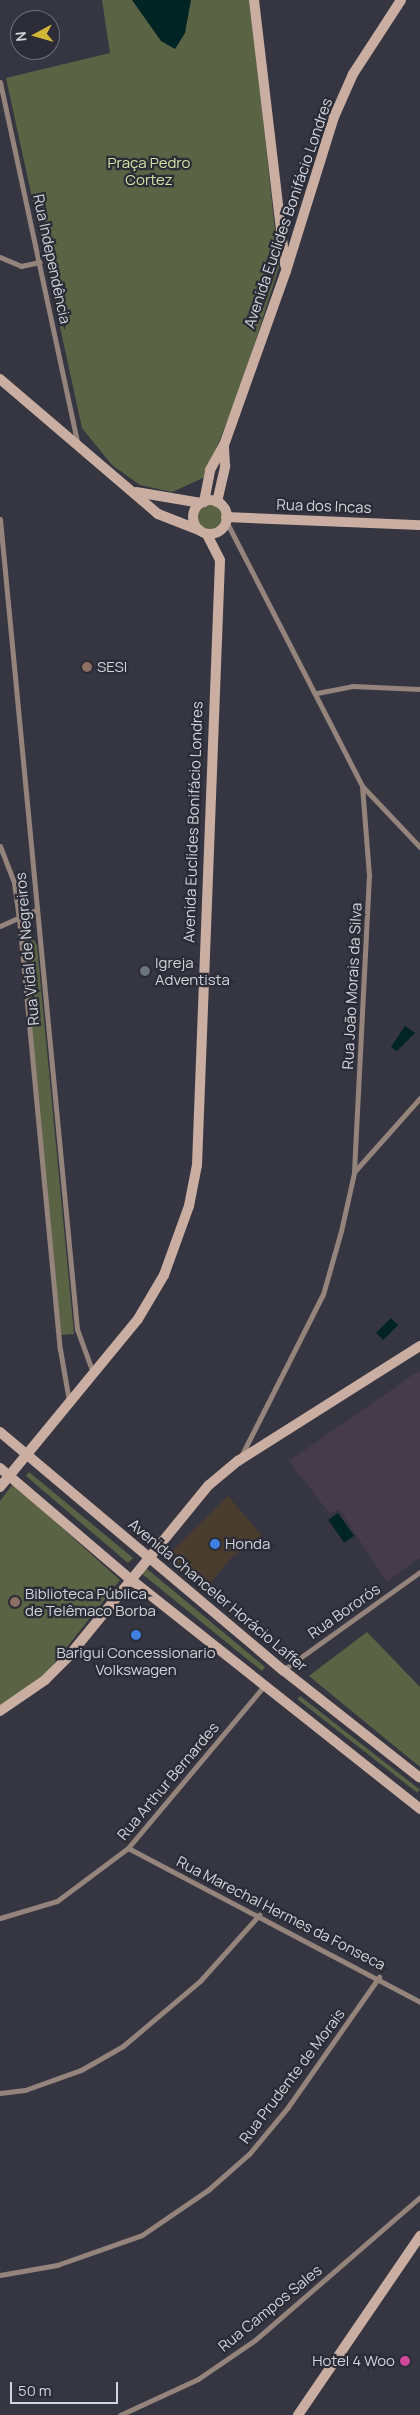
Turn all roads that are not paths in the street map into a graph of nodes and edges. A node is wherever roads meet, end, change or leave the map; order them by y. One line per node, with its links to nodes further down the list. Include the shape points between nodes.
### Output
1 (254, 0): 6 (street)
2 (400, 0): 6 (street, Avenida Euclides Bonifácio Londres, via 353,74 334,117)
3 (0, 82): 5 (street, Rua Independência)
4 (0, 257): 5 (street, via 22,266)
5 (40, 262): 8 (street, Rua Independência)
6 (286, 271): 9 (street, Avenida Euclides Bonifácio Londres)
7 (0, 379): 8 (street)
8 (77, 442): 10 (street)
9 (224, 445): 11 (street, Avenida Euclides Bonifácio Londres, via 210,470); 12 (street, Avenida Euclides Bonifácio Londres, via 225,466)
10 (136, 492): 11 (street); 16 (street, via 168,520)
11 (202, 502): 12 (street); 16 (street, via 193,519)
12 (217, 502): 14 (street)
13 (0, 519): 22 (street, Rua Vidal de Negreiros)
14 (226, 519): 15 (street, Rua dos Incas); 16 (street, via 219,532); 18 (street, Rua João Morais da Silva)
15 (420, 525)
16 (203, 532): 28 (street, Avenida Euclides Bonifácio Londres, via 220,560 197,1165 189,1206 164,1275 138,1319)
17 (420, 689): 18 (street, via 352,686)
18 (317, 693): 19 (street, Rua João Morais da Silva)
19 (362, 786): 21 (street); 26 (street, Rua João Morais da Silva, via 369,875)
20 (0, 846): 23 (street, Rua Vidal de Negreiros, via 14,883)
21 (420, 847)
22 (36, 910): 23 (street); 28 (street, Rua Vidal de Negreiros, via 77,1328)
23 (20, 918): 24 (street); 29 (street, Rua Vidal de Negreiros, via 60,1349)
24 (0, 926)
25 (420, 1098): 26 (street)
26 (354, 1172): 32 (street, Rua João Morais da Silva, via 323,1294)
27 (420, 1346): 32 (street)
28 (93, 1374): 29 (street, Avenida Euclides Bonifácio Londres)
29 (69, 1401): 31 (street, Avenida Euclides Bonifácio Londres)
30 (0, 1432): 31 (street, Avenida Chanceler Horácio Laffer)
31 (27, 1454): 34 (street, Avenida Euclides Bonifácio Londres); 36 (street, Avenida Chanceler Horácio Laffer)
32 (238, 1461): 36 (street, via 209,1485)
33 (0, 1468): 34 (street)
34 (10, 1476): 35 (street, Avenida Euclides Bonifácio Londres); 38 (street)
35 (0, 1487)
36 (147, 1556): 38 (street); 39 (street, Avenida Chanceler Horácio Laffer)
37 (420, 1572): 39 (street, Rua Bororós)
38 (129, 1578): 40 (street); 41 (street, via 62,1663)
39 (283, 1670): 42 (street, Avenida Chanceler Horácio Laffer)
40 (265, 1686): 43 (street); 44 (street, Rua Arthur Bernardes)
41 (0, 1711)
42 (420, 1778)
43 (420, 1809)
44 (128, 1848): 45 (street, Rua Marechal Hermes da Fonseca); 46 (street, Rua Arthur Bernardes, via 56,1900)
45 (259, 1915): 47 (street, Rua Marechal Hermes da Fonseca); 49 (street, via 200,1981 123,2046 81,2070 25,2090)
46 (0, 1918)
47 (379, 1977): 48 (street, Rua Marechal Hermes da Fonseca); 52 (street, Rua Prudente de Morais, via 288,2107 249,2154 208,2190 142,2235 57,2265)
48 (420, 2002)
49 (0, 2093)
50 (420, 2197): 53 (street, Rua Campos Sales, via 255,2340 198,2379)
51 (420, 2236): 54 (street)
52 (0, 2276)
53 (120, 2415)
54 (298, 2415)

